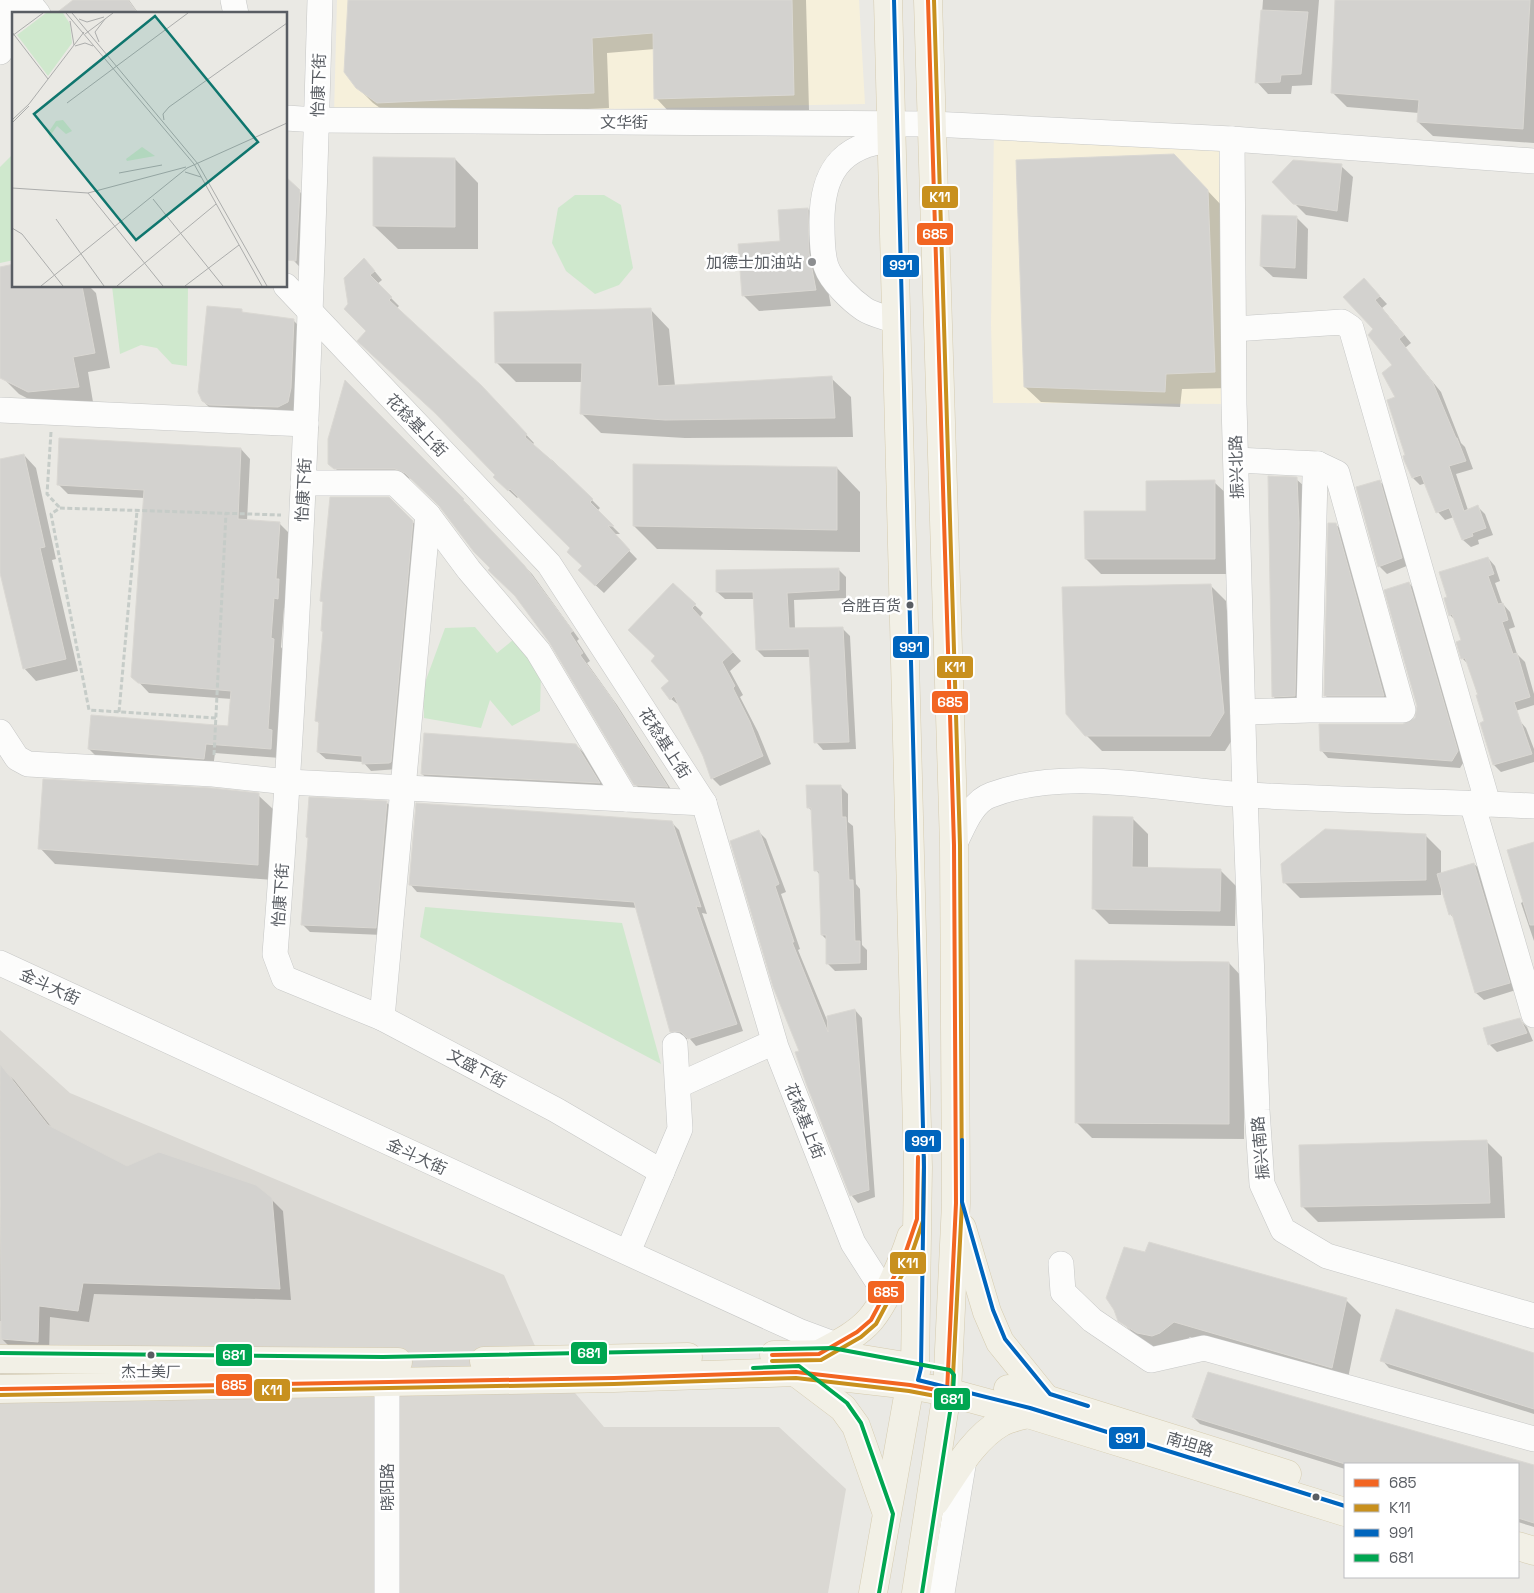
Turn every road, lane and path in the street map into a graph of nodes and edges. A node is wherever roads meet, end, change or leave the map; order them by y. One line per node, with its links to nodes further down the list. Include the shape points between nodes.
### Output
1 (11, 0): 7 (street)
2 (27, 0): 6 (street)
3 (320, 0): 9 (street, 怡康下街)
4 (888, 0): 11 (main road)
5 (928, 0): 10 (main road)
6 (36, 12)
7 (0, 52)
8 (288, 118): 9 (street, 文华街)
9 (317, 120): 11 (street, 文华街); 15 (street, 怡康下街)
10 (932, 124): 11 (street, 文华街); 12 (street, 文华街); 42 (main road)
11 (891, 132): 16 (main road); 16 (street, via 853,151 839,162 827,180 823,197 822,244 826,268 838,284 864,309)
12 (1232, 139): 13 (street, 文华街); 17 (street, 振兴北路)
13 (1534, 161)
14 (288, 288): 15 (street, 花稔基上街)
15 (311, 313): 20 (street, 怡康下街); 39 (street, 花稔基上街, via 549,564)
16 (896, 321): 52 (main road)
17 (1234, 329): 21 (street, 振兴北路); 40 (street, via 1342,322 1350,328)
18 (0, 410): 19 (street)
19 (52, 412): 20 (street); 24 (path, via 47,494)
20 (306, 424): 23 (street, 怡康下街)
21 (1236, 460): 22 (street); 31 (street, 振兴北路)
22 (1318, 464): 29 (street, via 1315,477); 29 (street, via 1337,473 1403,710)
23 (303, 483): 27 (street, 怡康下街); 28 (street, via 395,483)
24 (60, 508): 25 (path); 30 (path, via 51,514 89,710)
25 (137, 511): 26 (path); 30 (path)
26 (226, 513): 27 (path); 32 (path)
27 (302, 515): 35 (street, 怡康下街)
28 (428, 515): 36 (street); 38 (street, via 538,652)
29 (1309, 710): 31 (street)
30 (119, 712): 32 (path)
31 (1243, 712): 37 (street, 振兴北路)
32 (216, 718): 34 (path)
33 (0, 732): 34 (street, via 17,758 28,764)
34 (213, 774): 35 (street)
35 (288, 782): 36 (street); 44 (street, 怡康下街, via 276,954)
36 (403, 788): 38 (street); 46 (street)
37 (1245, 795): 40 (street); 42 (street, via 1076,780 1020,787 990,795 975,806); 56 (street, 振兴南路, via 1256,1110 1262,1184 1283,1230 1327,1256)
38 (626, 799): 39 (street)
39 (704, 804): 47 (street, 花稔基上街)
40 (1480, 804): 41 (street); 45 (street)
41 (1534, 806)
42 (954, 846): 51 (main road)
43 (0, 963): 53 (street, 金斗大街)
44 (284, 978): 46 (street, 文盛下街)
45 (1534, 1015)
46 (382, 1018): 50 (street, 文盛下街, via 556,1110)
47 (774, 1042): 49 (street); 55 (street, 花稔基上街, via 853,1243)
48 (675, 1045): 49 (street)
49 (679, 1085): 50 (street, via 680,1129)
50 (662, 1172): 53 (street)
51 (956, 1203): 62 (main road); 64 (main road, via 987,1312 1000,1342 1020,1369)
52 (917, 1219): 55 (main road, via 903,1260); 60 (main road)
53 (628, 1252): 57 (street, 金斗大街, via 801,1332)
54 (1061, 1264): 65 (street, via 1064,1292 1092,1320 1151,1360 1204,1348)
55 (885, 1293): 57 (main road, via 871,1320)
56 (1534, 1316)
57 (828, 1350): 58 (main road, via 383,1363); 60 (main road, via 832,1354)
58 (0, 1359)
59 (796, 1372): 60 (main road); 61 (main road); 70 (main road, via 837,1403 856,1426)
60 (912, 1376): 62 (main road, 南坦路); 70 (main road)
61 (387, 1381): 63 (main road); 75 (street, 晓阳路)
62 (948, 1384): 64 (main road, 南坦路); 68 (main road)
63 (0, 1389)
64 (1037, 1406): 66 (main road, via 984,1435); 67 (main road, 南坦路); 69 (main road, 南坦路)
65 (1534, 1439)
66 (964, 1459): 68 (main road); 78 (street)
67 (1344, 1492)
68 (931, 1507): 77 (main road)
69 (1344, 1512)
70 (887, 1515): 76 (main road)
71 (1519, 1546): 72 (main road)
72 (1534, 1550)
73 (1519, 1565): 74 (main road)
74 (1534, 1570)
75 (387, 1593)
76 (873, 1593)
77 (916, 1593)
78 (942, 1593)

